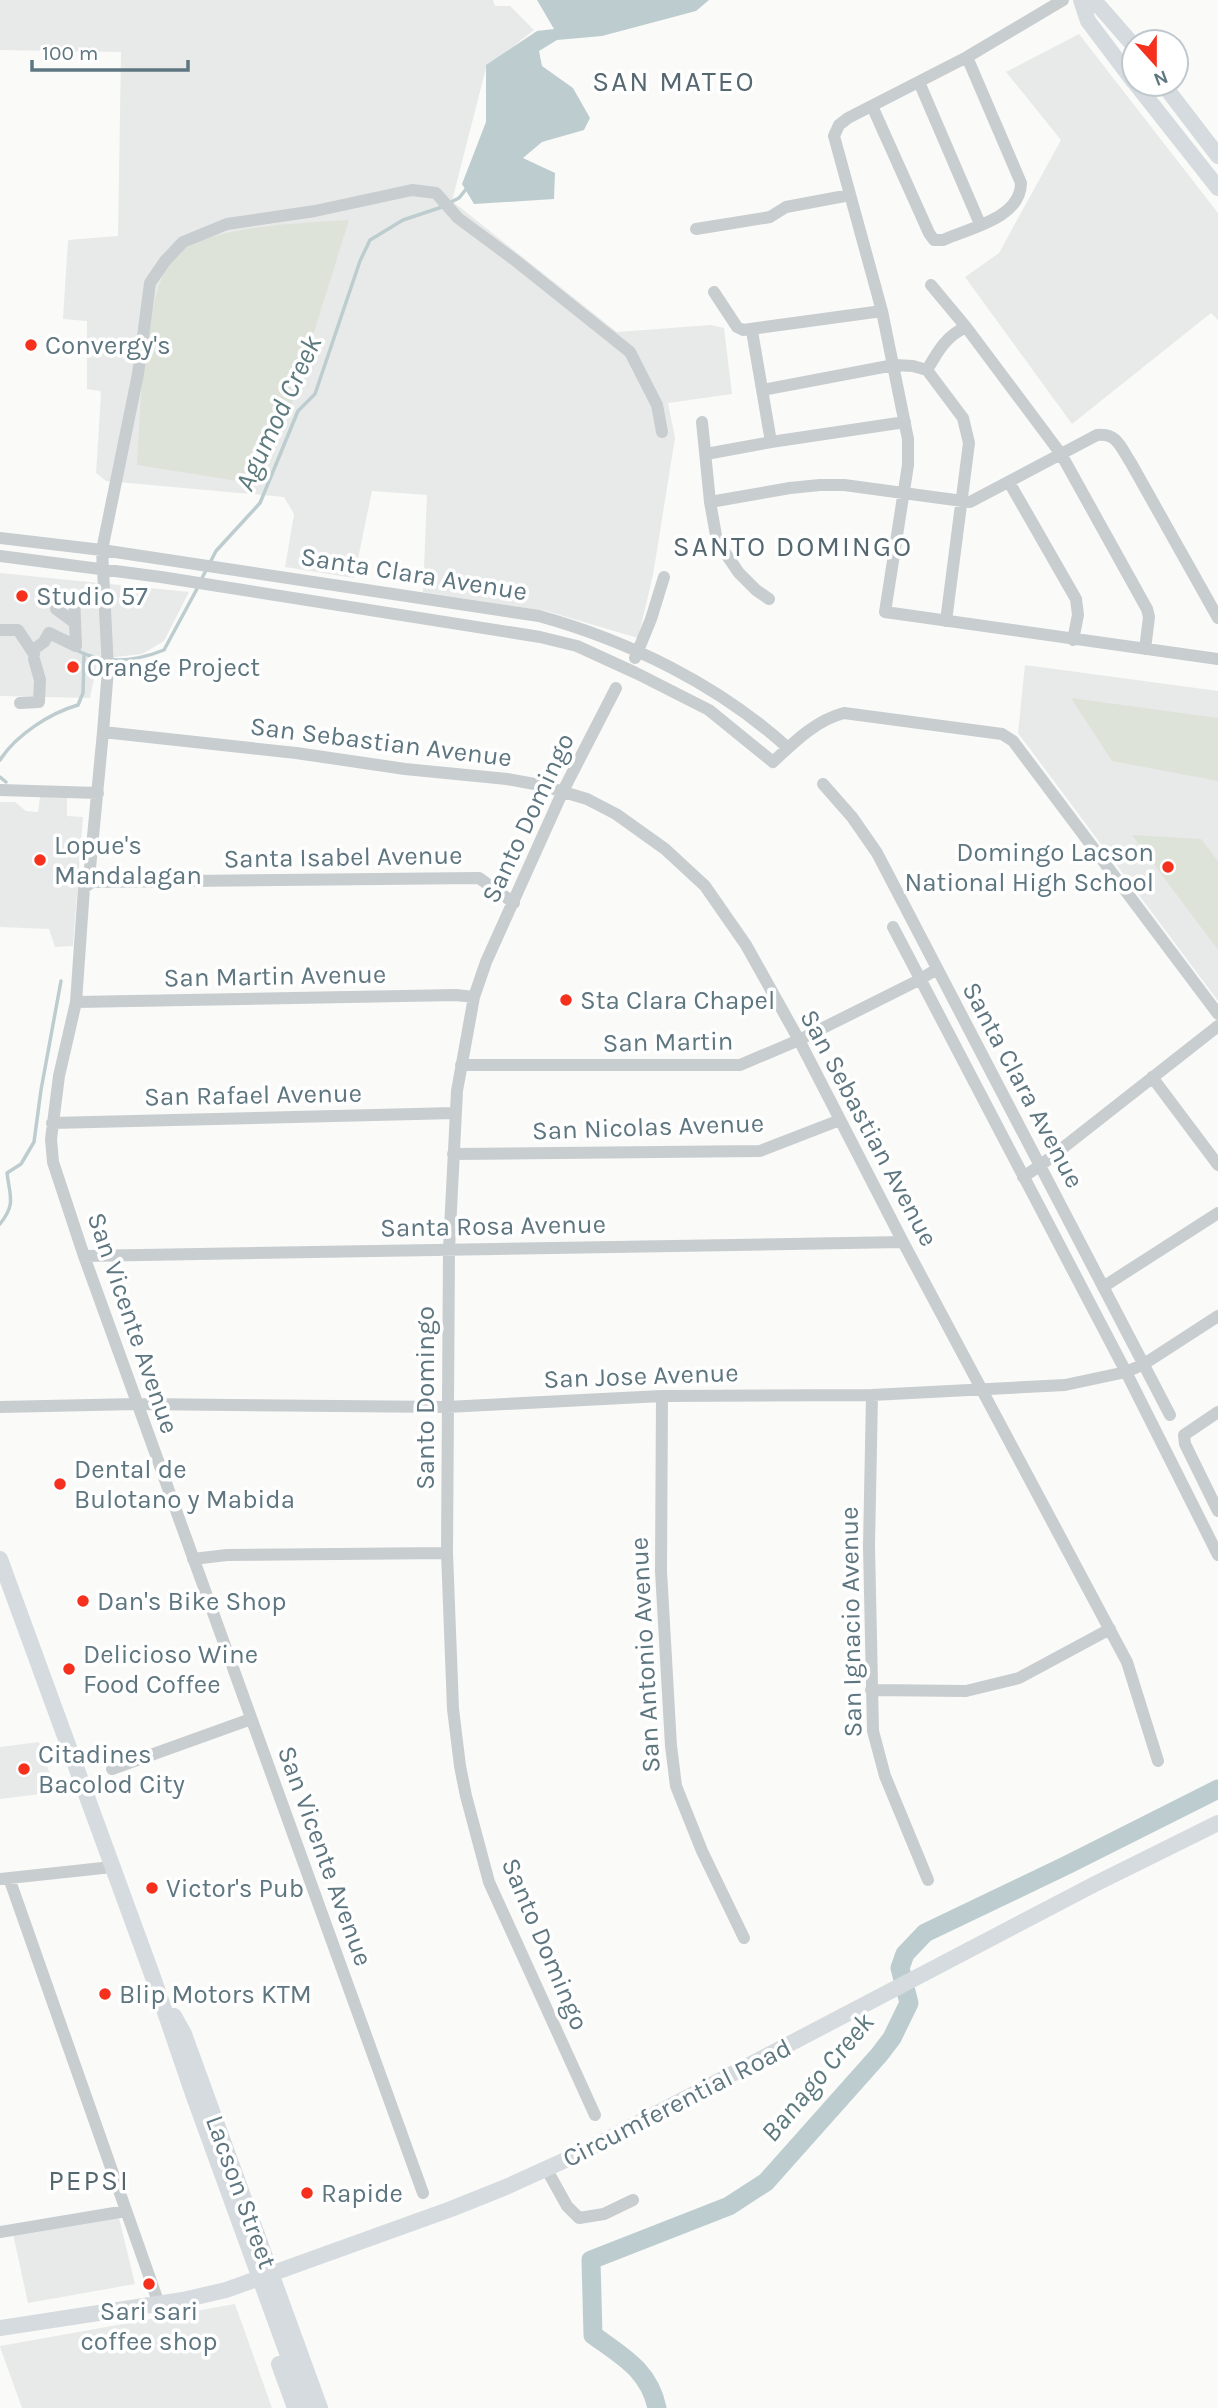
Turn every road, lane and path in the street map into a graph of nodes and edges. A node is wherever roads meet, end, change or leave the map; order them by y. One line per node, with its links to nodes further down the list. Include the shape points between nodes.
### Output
1 (1063, 0): 4 (street)
2 (1083, 0): 3 (main road, via 1100,7); 5 (main road, via 1088,21)
3 (1120, 30)
4 (967, 57): 6 (street); 13 (street, via 1021,183 1014,206)
5 (1120, 63)
6 (919, 82): 9 (street); 13 (street)
7 (1147, 98): 11 (main road)
8 (1174, 98): 10 (main road)
9 (872, 106): 12 (street, via 843,121 834,136); 13 (street, via 931,236 943,240)
10 (1218, 156)
11 (1218, 188)
12 (850, 195): 14 (street, via 786,207 770,217); 17 (street)
13 (981, 224)
14 (696, 229)
15 (931, 285): 18 (street)
16 (714, 292): 19 (street, via 737,327)
17 (882, 311): 19 (street); 20 (street)
18 (967, 327): 21 (street, via 945,341); 28 (street)
19 (751, 331): 22 (street)
20 (894, 365): 21 (street); 22 (street); 24 (street)
21 (927, 370): 32 (street, via 966,426 969,443)
22 (762, 390): 26 (street)
23 (702, 422): 27 (street)
24 (905, 422): 26 (street); 30 (street, via 909,452)
25 (662, 432): 34 (street, via 657,405 630,352 455,214 436,193 412,190 227,224 183,242 150,283 138,374)
26 (771, 442): 27 (street)
27 (706, 454): 31 (street)
28 (1061, 454): 29 (street); 40 (street, via 1097,435 1107,433 1115,439); 44 (street, via 1147,609)
29 (1009, 482): 32 (street, via 976,500); 43 (street, via 1076,599)
30 (904, 493): 31 (street, via 820,485); 32 (street); 41 (street, via 885,612)
31 (710, 502): 39 (street, via 717,541 729,561)
32 (962, 502): 41 (street)
33 (0, 538): 34 (street, Santa Clara Avenue)
34 (102, 550): 36 (street); 45 (street, Santa Clara Avenue, via 539,616 582,628)
35 (0, 556): 36 (street, Santa Clara Avenue)
36 (103, 569): 49 (street, Santa Clara Avenue, via 540,637 577,646); 52 (street, via 108,649)
37 (664, 577): 45 (street)
38 (64, 596): 46 (street, via 74,596 76,646 49,633)
39 (769, 599)
40 (1218, 618)
41 (946, 621): 43 (street)
42 (0, 630): 46 (street, via 18,630)
43 (1073, 640): 44 (street)
44 (1145, 649): 48 (street)
45 (638, 653): 49 (street); 53 (street, Santa Clara Avenue, via 719,694)
46 (34, 654): 51 (street, via 39,702)
47 (1218, 654): 48 (street)
48 (1218, 659)
49 (628, 669): 53 (street, Santa Clara Avenue, via 709,710 773,762)
50 (616, 688): 56 (street, Santo Domingo)
51 (20, 704)
52 (103, 732): 56 (street, San Sebastian Avenue, via 507,779); 57 (street)
53 (788, 748): 66 (street, via 822,722 844,713 1008,736)
54 (823, 784): 62 (street, Santa Clara Avenue, via 877,853)
55 (0, 790): 57 (street)
56 (563, 791): 60 (street, Santo Domingo); 68 (street, San Sebastian Avenue, via 587,799 635,827 705,886 746,945)
57 (98, 793): 58 (street)
58 (90, 868)
59 (84, 888): 60 (street, Santa Isabel Avenue, via 92,882 479,878); 65 (street, San Vicente Avenue)
60 (514, 903): 64 (street, Santo Domingo)
61 (893, 927): 63 (street, Santa Clara Avenue)
62 (937, 969): 63 (street, San Martin); 75 (street, Santa Clara Avenue)
63 (919, 980): 68 (street, San Martin); 77 (street, Santa Clara Avenue)
64 (474, 997): 65 (street, San Martin Avenue); 69 (street, Santo Domingo)
65 (76, 1002): 73 (street, San Vicente Avenue)
66 (1218, 1014)
67 (1218, 1026): 70 (street)
68 (799, 1041): 69 (street, San Martin, via 740,1065); 72 (street, San Sebastian Avenue)
69 (461, 1065): 71 (street, Santo Domingo)
70 (1152, 1077): 75 (street); 76 (street)
71 (455, 1112): 73 (street, San Rafael Avenue); 74 (street, Santo Domingo)
72 (840, 1120): 74 (street, San Nicolas Avenue, via 760,1151); 79 (street, San Sebastian Avenue)
73 (52, 1123): 81 (street, San Vicente Avenue, via 53,1162)
74 (453, 1154): 80 (street, Santo Domingo)
75 (1041, 1165): 77 (street); 82 (street, Santa Clara Avenue)
76 (1218, 1165)
77 (1023, 1177): 85 (street, Santa Clara Avenue)
78 (1218, 1213): 82 (street)
79 (903, 1242): 80 (street, Santa Rosa Avenue); 86 (street, San Sebastian Avenue)
80 (449, 1249): 81 (street, Santa Rosa Avenue); 91 (street, Santo Domingo)
81 (84, 1256): 89 (street, San Vicente Avenue)
82 (1103, 1287): 84 (street, Santa Clara Avenue)
83 (1218, 1316): 84 (street, San Jose Avenue)
84 (1144, 1364): 85 (street, San Jose Avenue); 93 (street, Santa Clara Avenue)
85 (1126, 1372): 86 (street, San Jose Avenue, via 1065,1385); 96 (street, Santa Clara Avenue)
86 (983, 1390): 87 (street, San Jose Avenue); 99 (street, San Sebastian Avenue)
87 (872, 1395): 88 (street, San Jose Avenue); 100 (street, San Ignacio Avenue)
88 (662, 1396): 91 (street, San Jose Avenue); 108 (street, San Antonio Avenue, via 661,1571 676,1786)
89 (137, 1404): 90 (street, San Jose Avenue); 91 (street, San Jose Avenue); 98 (street, San Vicente Avenue)
90 (0, 1407)
91 (447, 1407): 95 (street, Santo Domingo)
92 (1218, 1412): 94 (street, via 1184,1435)
93 (1170, 1415)
94 (1217, 1509)
95 (447, 1553): 98 (street); 110 (street, Santo Domingo, via 453,1709 466,1796 489,1882)
96 (1218, 1555)
97 (0, 1559): 105 (main road, Lacson Street)
98 (193, 1559): 101 (street, San Vicente Avenue)
99 (1110, 1629): 100 (street, via 1018,1678 979,1688); 102 (street, San Sebastian Avenue, via 1135,1681)
100 (871, 1690): 107 (street, San Ignacio Avenue, via 877,1752)
101 (251, 1719): 103 (street); 112 (street, San Vicente Avenue)
102 (1158, 1761)
103 (112, 1769)
104 (1218, 1822): 111 (main road, Circumferential Road)
105 (112, 1867): 106 (street); 109 (main road, Lacson Street)
106 (5, 1879): 114 (street)
107 (928, 1880)
108 (744, 1938)
109 (154, 1980): 116 (main road, Lacson Street, via 184,2034); 117 (main road, Lacson Street, via 163,2041); 121 (main road, Lacson Street)
110 (595, 2115)
111 (547, 2169): 113 (street, via 579,2218 604,2214); 116 (main road, Circumferential Road)
112 (423, 2193)
113 (633, 2200)
114 (126, 2211): 115 (street); 118 (street)
115 (0, 2232)
116 (271, 2274): 117 (main road, Circumferential Road); 122 (main road, Lacson Street)
117 (250, 2282): 118 (main road, Circumferential Road); 120 (main road, Lacson Street)
118 (159, 2304): 119 (main road, Circumferential Road)
119 (0, 2329)
120 (295, 2408)
121 (307, 2408)
122 (320, 2408)

